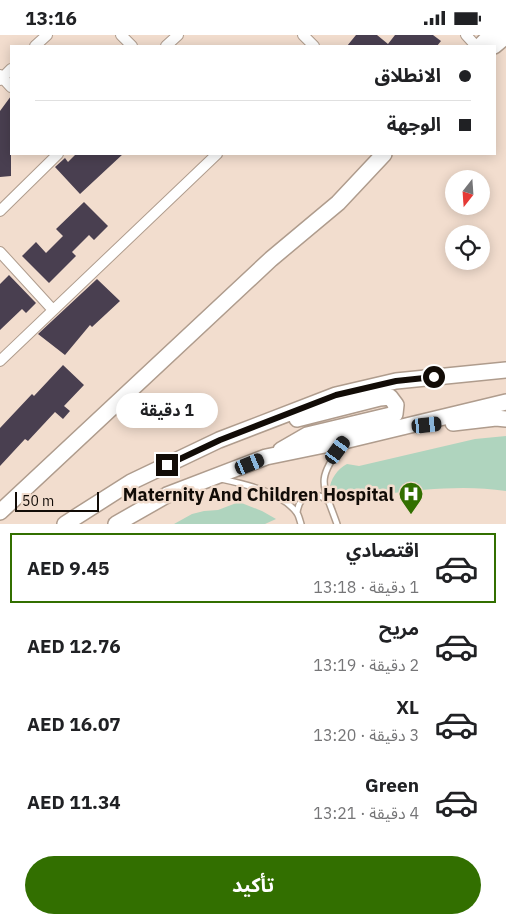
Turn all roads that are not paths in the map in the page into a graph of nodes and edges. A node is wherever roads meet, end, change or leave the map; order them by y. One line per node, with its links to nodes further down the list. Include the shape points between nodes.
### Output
1 (47, 35): 8 (street)
2 (121, 35): 9 (street)
3 (178, 35): 10 (street)
4 (303, 35): 11 (street)
5 (466, 35): 12 (street)
6 (490, 35): 13 (street)
7 (506, 36): 14 (street)
8 (37, 45)
9 (131, 45)
10 (167, 45)
11 (313, 45)
12 (477, 45)
13 (479, 45)
14 (495, 45)
15 (1, 77): 16 (street)
16 (10, 86)
17 (57, 155): 20 (street)
18 (216, 155): 22 (street)
19 (383, 155): 35 (street, via 338,203 271,259)
20 (0, 211)
21 (0, 252): 22 (street)
22 (53, 310): 23 (street)
23 (0, 361)
24 (506, 369): 28 (street, via 396,381 336,395)
25 (506, 402): 27 (street)
26 (506, 419): 27 (street)
27 (392, 429): 29 (street)
28 (220, 440): 30 (street, via 380,398 390,397 396,405 395,414 308,435); 37 (street, via 131,482)
29 (344, 441): 30 (street); 32 (lane, via 324,472)
30 (266, 457): 31 (street)
31 (216, 477): 36 (lane, via 260,489 282,500); 38 (street, via 167,495)
32 (323, 485): 33 (lane); 34 (lane)
33 (314, 494): 34 (lane); 36 (lane, via 300,501)
34 (329, 502): 40 (lane)
35 (0, 512)
36 (296, 513): 39 (lane)
37 (65, 524)
38 (116, 524)
39 (301, 524)
40 (337, 524)

